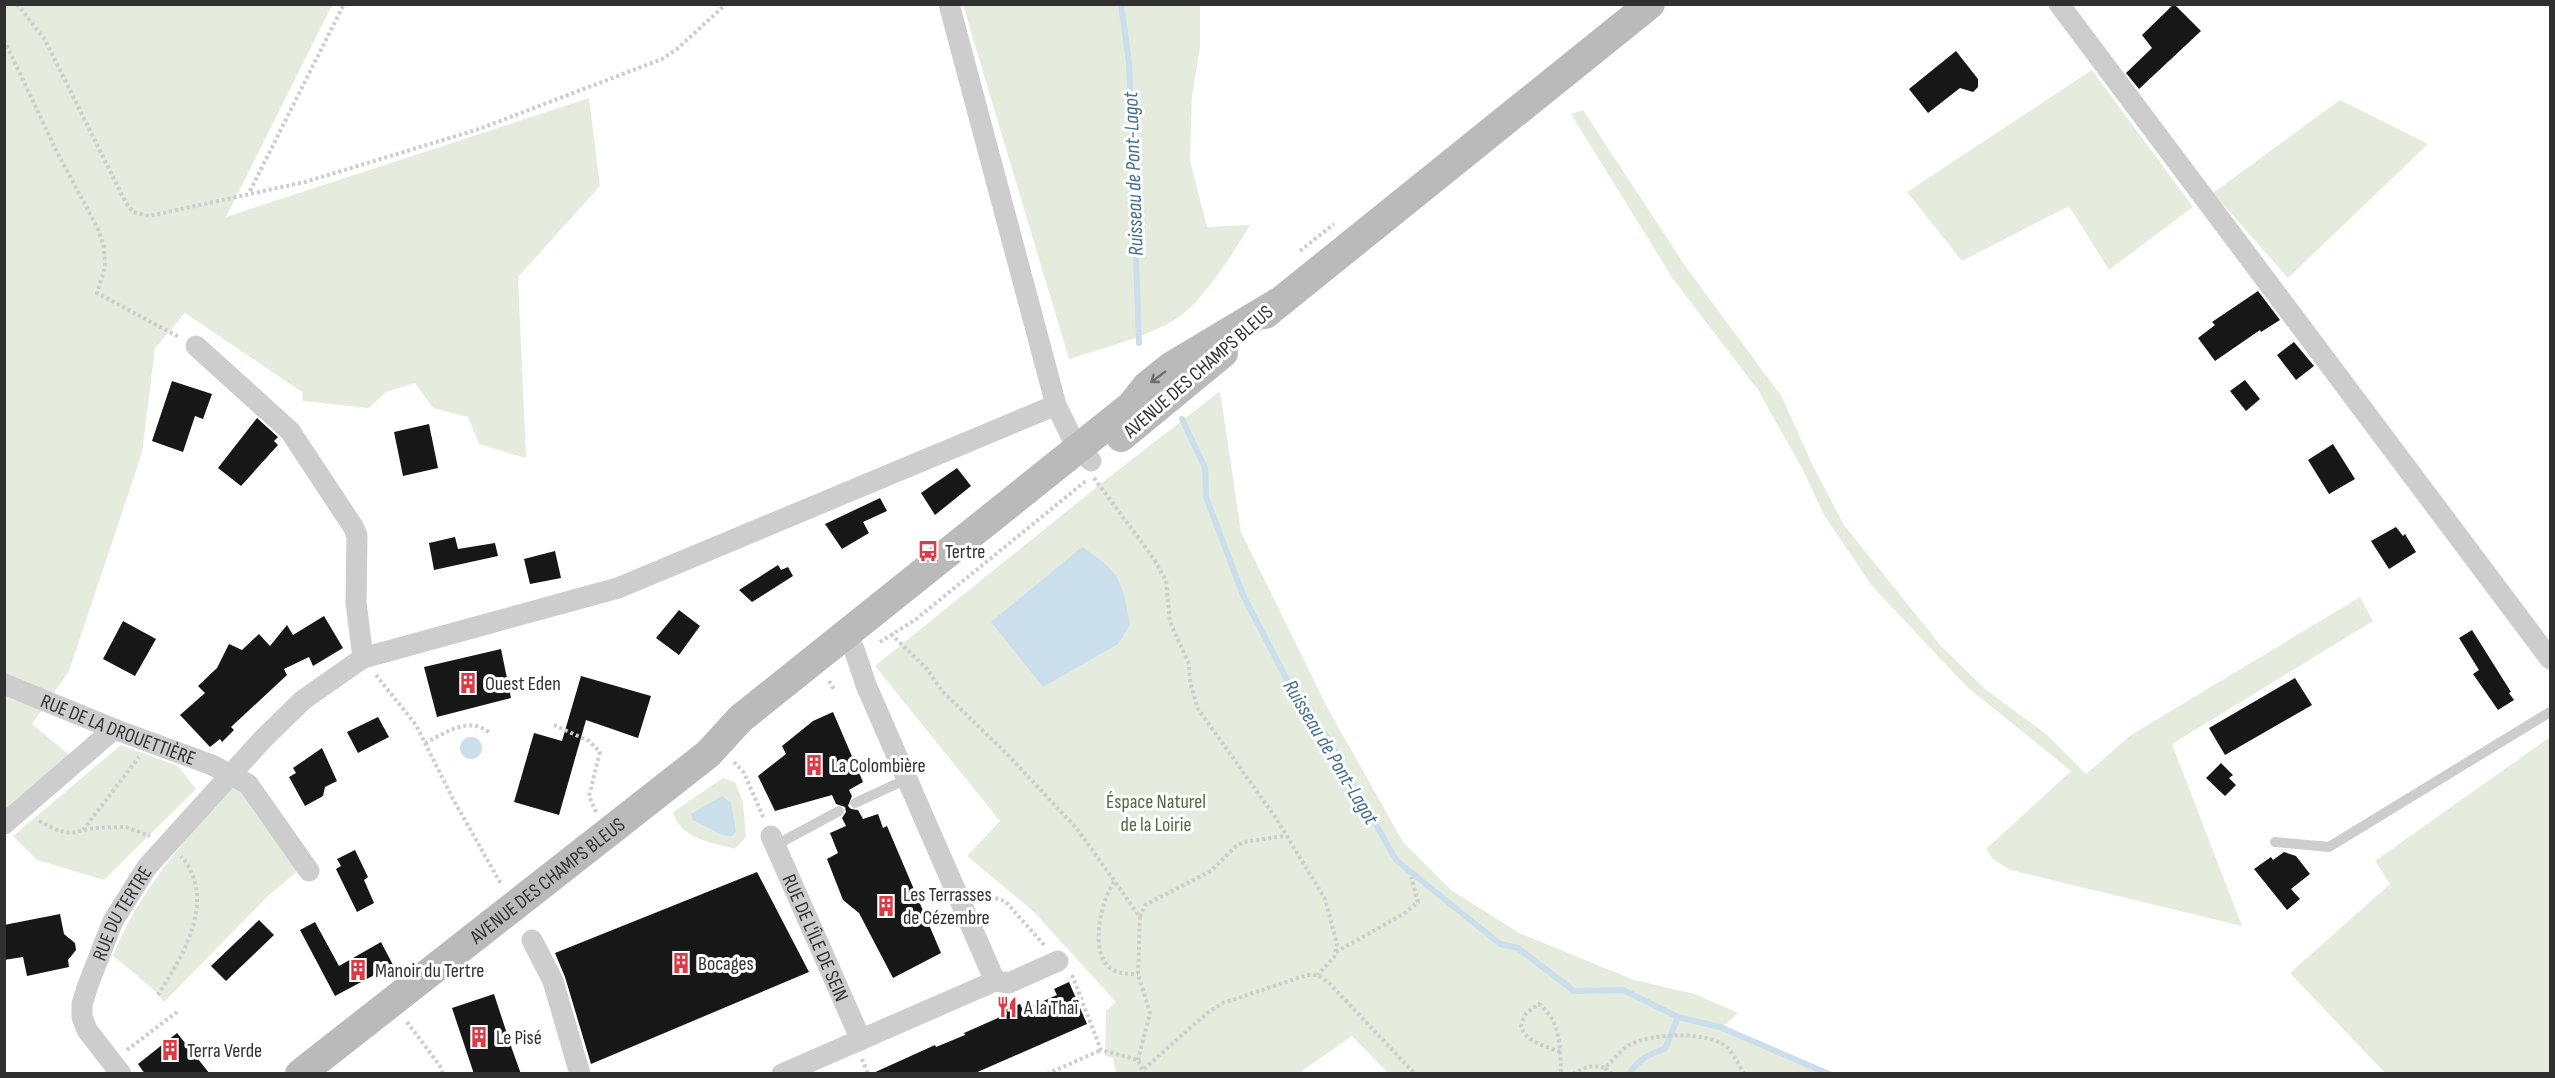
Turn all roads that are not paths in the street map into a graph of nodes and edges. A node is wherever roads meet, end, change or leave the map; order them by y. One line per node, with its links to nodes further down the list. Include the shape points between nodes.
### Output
1 (949, 4): 5 (street)
2 (1650, 4): 6 (main road, AVENUE DES CHAMPS BLEUS)
3 (2059, 4): 10 (street)
4 (196, 346): 9 (street, via 290,430 354,528 356,602)
5 (1056, 405): 6 (street); 9 (street, RUE DU TERTRE, via 618,588)
6 (1088, 461): 7 (main road, AVENUE DES CHAMPS BLEUS); 8 (main road, AVENUE DES CHAMPS BLEUS)
7 (881, 624): 8 (main road, AVENUE DES CHAMPS BLEUS, via 868,625 847,641); 14 (main road, AVENUE DES CHAMPS BLEUS, via 740,719)
8 (855, 653): 14 (main road, AVENUE DES CHAMPS BLEUS); 16 (street)
9 (363, 658): 15 (street, RUE DU TERTRE, via 303,700)
10 (2550, 659)
11 (4, 684): 13 (street, RUE DE LA DROUETTIÈRE)
12 (2550, 712): 21 (lane, via 2329,848)
13 (114, 729): 15 (street, RUE DE LA DROUETTIÈRE); 19 (street)
14 (719, 757): 28 (main road, AVENUE DES CHAMPS BLEUS, via 514,906)
15 (232, 774): 22 (street, RUE DE LA DROUETTIÈRE, via 248,784); 27 (street, RUE DU TERTRE, via 147,867 113,921 82,1004 82,1017 87,1030)
16 (908, 779): 17 (lane); 25 (street)
17 (855, 803)
18 (839, 811): 20 (lane)
19 (4, 824)
20 (774, 840): 26 (street, RUE DE L'ÎLE DE SEIN)
21 (2276, 842)
22 (309, 871)
23 (532, 940): 29 (street, via 553,981)
24 (1058, 961): 25 (street, via 1009,983)
25 (995, 981): 26 (street)
26 (861, 1049): 30 (street)
27 (116, 1068)
28 (300, 1074)
29 (580, 1074)
30 (782, 1074)

